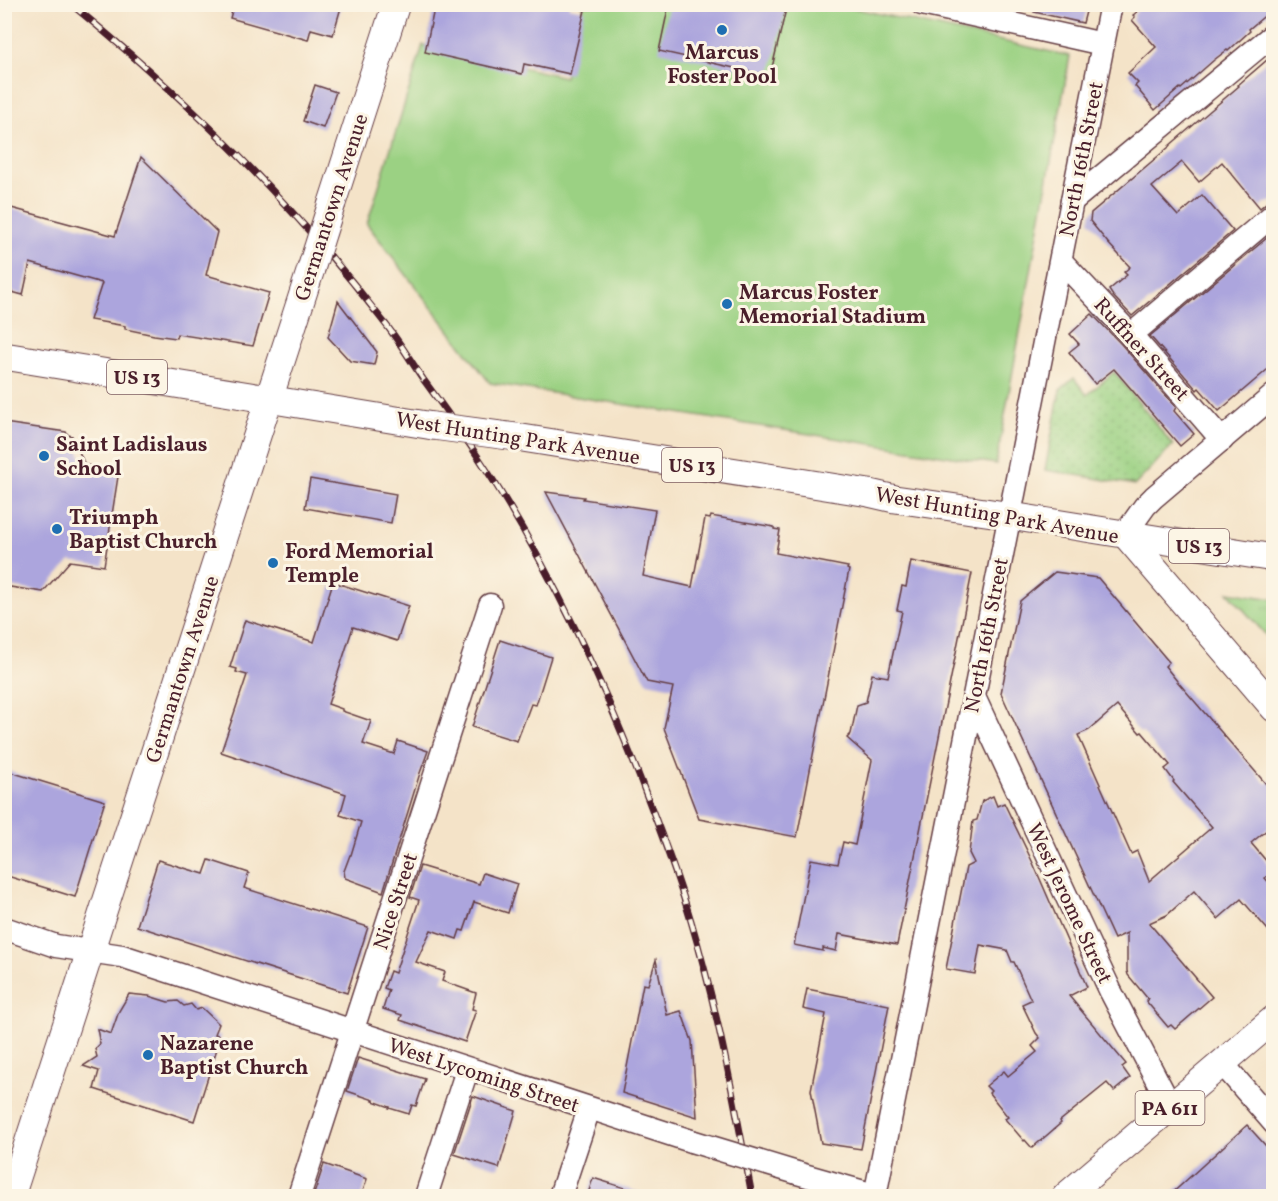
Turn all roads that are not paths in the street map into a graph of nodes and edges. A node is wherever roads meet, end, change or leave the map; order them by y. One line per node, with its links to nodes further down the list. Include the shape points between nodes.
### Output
1 (396, 4): 12 (main road, Germantown Avenue, bridge)
2 (922, 4): 5 (street)
3 (1111, 4): 5 (street, North 16th Street)
4 (1274, 34): 6 (street)
5 (1103, 44): 6 (street, North 16th Street)
6 (1072, 201): 8 (street, North 16th Street)
7 (1274, 214): 9 (street)
8 (1060, 261): 9 (street, Ruffner Street); 14 (street, North 16th Street)
9 (1131, 335): 13 (street, Ruffner Street)
10 (4, 356): 12 (main road, West Hunting Park Avenue / US 13)
11 (1274, 395): 13 (street)
12 (269, 398): 14 (main road, West Hunting Park Avenue / US 13, bridge); 21 (main road, Germantown Avenue)
13 (1222, 440): 15 (street, via 1154,497)
14 (1010, 516): 15 (main road, West Hunting Park Avenue / US 13); 18 (street, North 16th Street)
15 (1125, 534): 16 (main road, US 13); 19 (main road, West Hunting Park Avenue)
16 (1274, 558)
17 (490, 605): 23 (street, Nice Street)
18 (974, 697): 26 (street, West Jerome Street, via 1111,992); 30 (street, North 16th Street)
19 (1270, 697)
20 (4, 928): 21 (street, West Lycoming Street, via 56,946)
21 (92, 951): 23 (street, West Lycoming Street, via 122,956); 31 (main road, Germantown Avenue)
22 (1274, 1019): 24 (main road, PA 611)
23 (352, 1032): 25 (street, West Lycoming Street); 32 (street, Nice Street)
24 (1222, 1063): 26 (main road, PA 611); 28 (street)
25 (467, 1070): 27 (street, West Lycoming Street); 33 (street)
26 (1171, 1107): 29 (main road, PA 611)
27 (589, 1109): 30 (street, West Lycoming Street, bridge); 34 (street)
28 (1274, 1123)
29 (1073, 1194)
30 (876, 1196)
31 (11, 1197)
32 (299, 1197)
33 (426, 1197)
34 (560, 1197)

